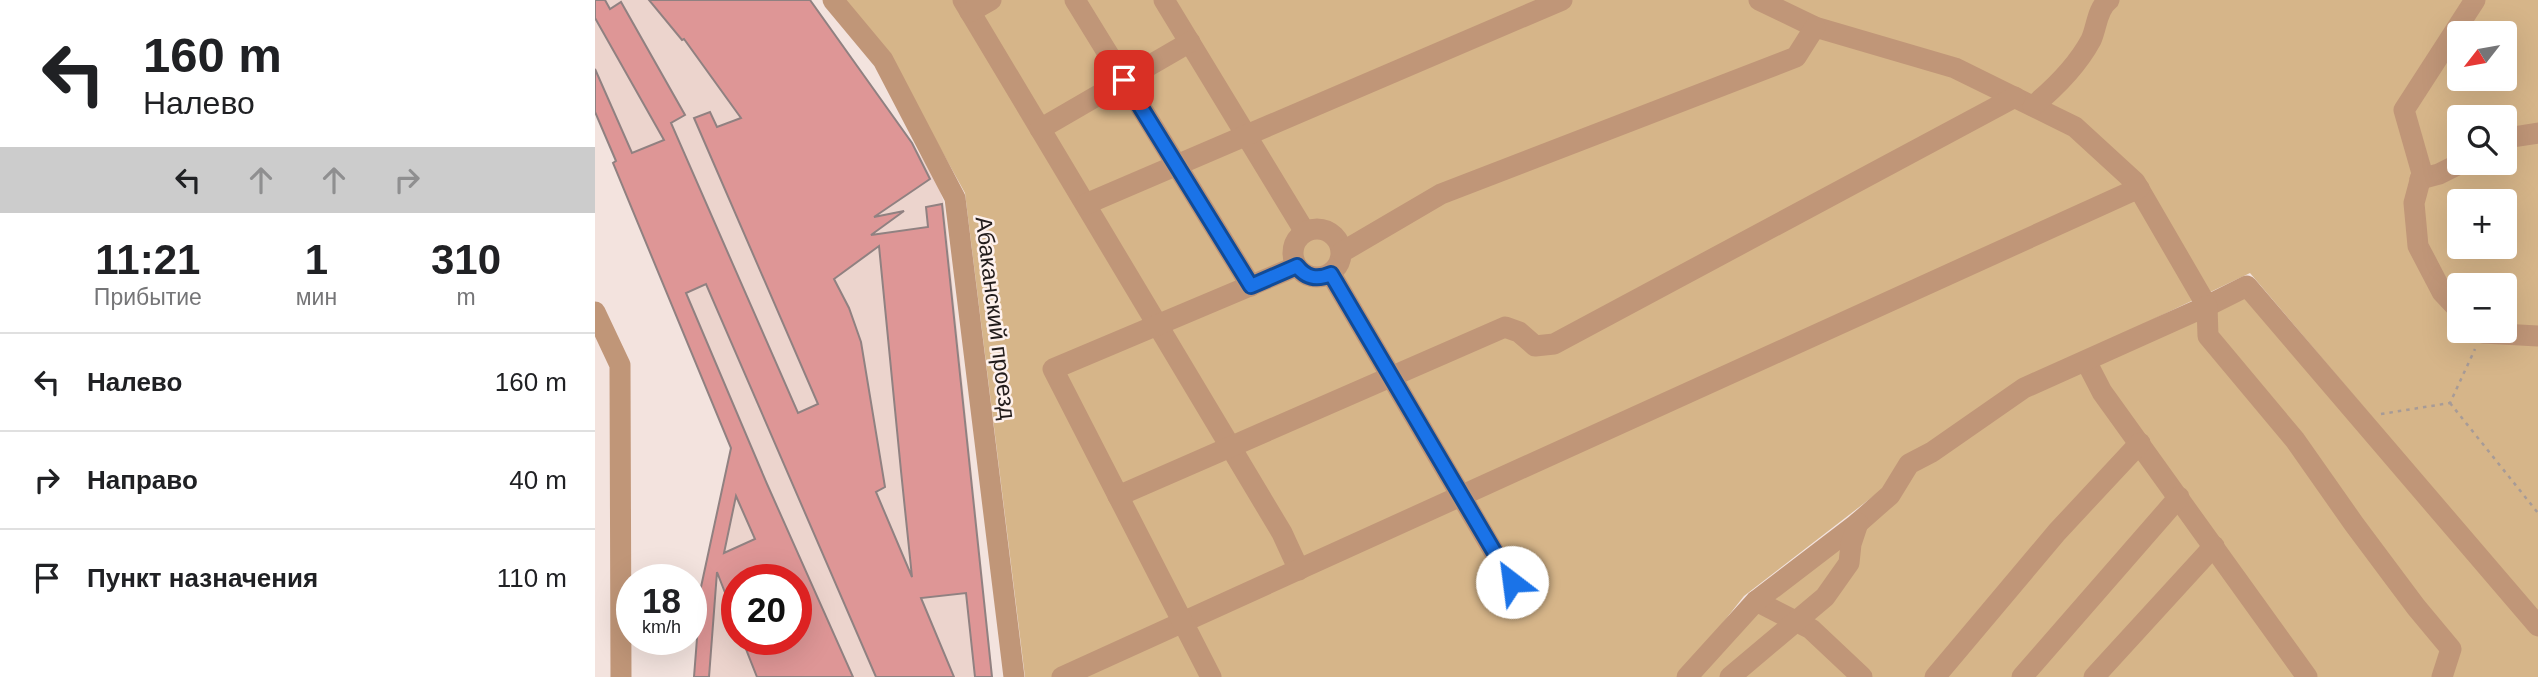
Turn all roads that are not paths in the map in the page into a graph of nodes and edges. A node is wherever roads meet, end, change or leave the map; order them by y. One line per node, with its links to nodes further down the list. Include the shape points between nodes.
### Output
1 (833, 0): 50 (street, Абаканский проезд, via 883,60 955,198)
2 (991, 0): 9 (street)
3 (1075, 0): 12 (street)
4 (1164, 0): 11 (street)
5 (1562, 0): 16 (street)
6 (1759, 0): 10 (street)
7 (2109, 0): 13 (street, via 2103,4 2091,39 2062,81)
8 (2475, 0): 20 (street, via 2404,110)
9 (967, 6): 14 (street)
10 (1815, 27): 13 (street, via 1955,68); 24 (street, via 1796,57 1441,194)
11 (1190, 42): 12 (street); 16 (street)
12 (1124, 80): 14 (street); 18 (street)
13 (2024, 102): 21 (street, via 2075,127); 35 (street, via 1554,344 1535,346 1519,332 1504,327)
14 (1040, 129): 22 (street)
15 (2538, 133): 17 (street)
16 (1246, 135): 18 (street); 23 (street)
17 (2517, 136)
18 (1177, 165): 22 (street); 27 (street)
19 (2447, 170): 20 (street)
20 (2420, 178): 28 (street, via 2414,203 2418,246)
21 (2139, 188): 29 (street); 39 (street)
22 (1086, 204): 31 (street)
23 (1305, 232): 24 (street, via 1329,232); 25 (street, via 1295,243)
24 (1342, 252): 26 (street)
25 (1297, 266): 26 (street, via 1316,278); 27 (street)
26 (1331, 274): 35 (street)
27 (1251, 286): 31 (street)
28 (2447, 298)
29 (2207, 306): 34 (street); 48 (street, via 2247,286); 60 (street, via 2208,336 2295,440 2361,535 2451,649)
30 (595, 312): 49 (street, via 620,365)
31 (1158, 325): 37 (street); 38 (street, via 1053,369)
32 (2517, 335): 33 (street)
33 (2538, 336)
34 (2086, 361): 36 (street, via 2102,392); 41 (street, via 2024,388 1909,464 1890,495)
35 (1392, 377): 37 (street); 39 (street)
36 (2140, 443): 40 (street); 56 (street, via 2057,532)
37 (1231, 447): 38 (street); 43 (street)
38 (1118, 496): 46 (street)
39 (1462, 496): 43 (street); 45 (street)
40 (2179, 497): 42 (street); 57 (street)
41 (1858, 523): 44 (street); 47 (street, via 1849,563 1825,597)
42 (2214, 546): 58 (street); 59 (street)
43 (1299, 570): 46 (street)
44 (1756, 601): 47 (street); 53 (street)
45 (1524, 603)
46 (1183, 622): 51 (street); 52 (street)
47 (1797, 622): 54 (street); 55 (street, via 1811,629)
48 (2538, 625)
49 (621, 677)
50 (1014, 677)
51 (1062, 677)
52 (1211, 677)
53 (1686, 677)
54 (1730, 677)
55 (1862, 677)
56 (1935, 677)
57 (2022, 677)
58 (2094, 677)
59 (2307, 677)
60 (2442, 677)

